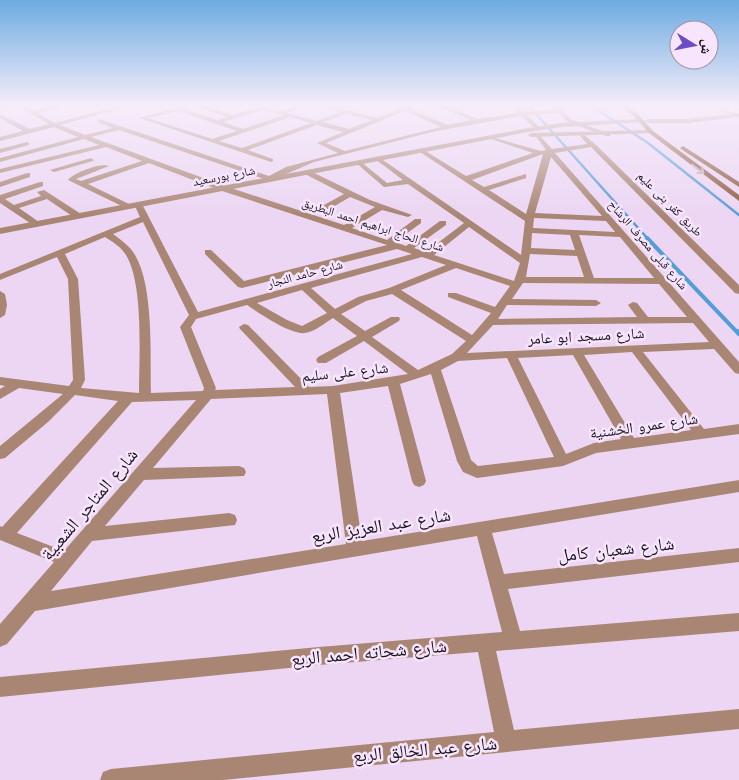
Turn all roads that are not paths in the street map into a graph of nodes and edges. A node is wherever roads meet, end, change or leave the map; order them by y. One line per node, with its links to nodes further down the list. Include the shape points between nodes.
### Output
1 (2, 141): 16 (street)
2 (35, 141): 21 (street)
3 (70, 141): 26 (street)
4 (98, 141): 17 (street, شارع الحاج ابراهيم احمد البطريق)
5 (159, 141): 39 (street)
6 (213, 141): 19 (street)
7 (267, 141): 19 (street)
8 (324, 141): 24 (street, via 320,143)
9 (394, 141): 24 (street)
10 (466, 141): 20 (street, شارع بورسعيد)
11 (507, 141): 22 (street)
12 (543, 141): 22 (street, شارع قبلى مصرف الرشاح)
13 (586, 141): 18 (street, طريق كفر بنى عليم)
14 (664, 141): 51 (main road, one-way to 51)
15 (667, 141): 45 (main road)
16 (8, 145)
17 (107, 145): 23 (street); 29 (street, شارع الحاج ابراهيم احمد البطريق)
18 (588, 146): 22 (street); 84 (street, طريق كفر بنى عليم)
19 (243, 150): 28 (street)
20 (420, 150): 25 (street, شارع بورسعيد); 40 (street)
21 (0, 151)
22 (549, 152): 32 (street); 43 (street, شارع على سليم); 59 (street, شارع قبلى مصرف الرشاح)
23 (73, 153): 27 (street); 34 (street)
24 (346, 153): 39 (street, via 300,165)
25 (378, 159): 30 (street, شارع بورسعيد); 41 (street)
26 (0, 160)
27 (90, 160): 31 (street); 33 (street)
28 (272, 160)
29 (149, 161): 35 (street); 46 (street, شارع الحاج ابراهيم احمد البطريق)
30 (358, 162): 36 (street, شارع بورسعيد); 41 (street, via 385,184)
31 (105, 166): 35 (street); 42 (street, via 72,178)
32 (503, 166): 38 (street); 40 (street)
33 (54, 170)
34 (0, 172)
35 (118, 172): 42 (street)
36 (305, 172): 39 (street, شارع بورسعيد); 49 (street)
37 (27, 175): 44 (street)
38 (523, 176): 43 (street); 47 (street)
39 (270, 179): 46 (street, شارع بورسعيد)
40 (466, 179): 47 (street)
41 (410, 181): 63 (street)
42 (81, 184): 52 (street)
43 (539, 184): 61 (street, شارع على سليم)
44 (0, 185)
45 (739, 185)
46 (222, 188): 52 (street, شارع بورسعيد); 65 (street, شارع الحاج ابراهيم احمد البطريق)
47 (483, 190): 61 (street)
48 (43, 191): 50 (street); 54 (street); 57 (street)
49 (349, 194): 53 (street); 55 (street)
50 (0, 198): 54 (street)
51 (739, 199)
52 (133, 205): 57 (street, شارع بورسعيد); 58 (street)
53 (381, 207): 56 (street); 65 (street)
54 (12, 208): 64 (street)
55 (318, 212)
56 (408, 215)
57 (78, 216): 64 (street, شارع بورسعيد)
58 (144, 218): 68 (street); 93 (street)
59 (609, 219): 61 (street); 69 (street, شارع قبلى مصرف الرشاح)
60 (418, 221): 70 (street)
61 (529, 222): 67 (street); 76 (street, شارع على سليم)
62 (443, 223): 71 (street)
63 (469, 223): 75 (street); 76 (street)
64 (36, 224): 66 (street, شارع بورسعيد)
65 (344, 229): 70 (street, شارع الحاج ابراهيم احمد البطريق)
66 (0, 231)
67 (574, 233): 69 (street); 74 (street)
68 (107, 234): 73 (street); 118 (street, via 129,253 138,282)
69 (624, 235): 80 (street, شارع قبلى مصرف الرشاح)
70 (392, 244): 71 (street, شارع الحاج ابراهيم احمد البطريق); 72 (street, via 242,286)
71 (408, 249): 75 (street, شارع الحاج ابراهيم احمد البطريق)
72 (208, 252)
73 (60, 253): 78 (street); 114 (street, via 73,279 76,295 80,380)
74 (581, 253): 76 (street); 79 (street)
75 (425, 255): 77 (street, شارع الحاج ابراهيم احمد البطريق); 82 (street, شارع حامد النجار)
76 (525, 256): 81 (street, شارع على سليم)
77 (455, 265): 81 (street, شارع الحاج ابراهيم احمد البطريق); 83 (street)
78 (0, 277)
79 (590, 280): 80 (street, شارع الحاج ابراهيم احمد البطريق); 81 (street, شارع الحاج ابراهيم احمد البطريق)
80 (663, 281): 95 (street, شارع قبلى مصرف الرشاح)
81 (518, 283): 90 (street, شارع على سليم)
82 (305, 286): 87 (street, شارع حامد النجار); 91 (street)
83 (393, 290): 91 (street, via 362,299); 100 (street)
84 (739, 291)
85 (0, 294): 92 (street)
86 (452, 295): 90 (street)
87 (249, 302): 91 (street, via 300,330); 93 (street, شارع حامد النجار)
88 (596, 303): 90 (street)
89 (634, 305): 97 (street)
90 (501, 307): 96 (street, شارع على سليم)
91 (334, 314): 99 (street)
92 (0, 315)
93 (194, 317): 117 (street, via 185,327 209,384)
94 (395, 319): 99 (street)
95 (696, 320): 97 (street); 101 (street, شارع قبلى مصرف الرشاح)
96 (490, 322): 97 (street); 100 (street, شارع على سليم)
97 (646, 322)
98 (244, 327): 115 (street)
99 (364, 336): 106 (street); 109 (street)
100 (472, 341): 105 (street, شارع على سليم)
101 (717, 345): 102 (street, شارع مسجد ابو عامر); 108 (street, شارع قبلى مصرف الرشاح)
102 (635, 348): 103 (street, شارع مسجد ابو عامر); 121 (street)
103 (576, 351): 104 (street, شارع مسجد ابو عامر); 122 (street)
104 (511, 355): 105 (street, شارع مسجد ابو عامر); 124 (street)
105 (456, 356): 107 (street, شارع على سليم)
106 (322, 360)
107 (435, 368): 109 (street, شارع على سليم); 124 (street, شارع عمرو الخشنية, via 468,468 478,472)
108 (739, 370)
109 (417, 375): 111 (street, شارع على سليم)
110 (0, 381): 112 (street, شارع على سليم)
111 (393, 382): 113 (street, شارع على سليم); 127 (street)
112 (16, 384): 114 (street, شارع على سليم); 116 (street)
113 (333, 390): 115 (street, شارع على سليم); 133 (street)
114 (74, 391): 119 (street, شارع على سليم); 123 (street)
115 (307, 392): 117 (street, شارع على سليم)
116 (0, 395)
117 (207, 395): 118 (street, شارع على سليم); 126 (street, شارع المتاجر الشعبية)
118 (145, 397): 119 (street, شارع على سليم)
119 (128, 398): 131 (street)
120 (739, 429): 121 (street, شارع عمرو الخشنية)
121 (701, 434): 122 (street, شارع عمرو الخشنية)
122 (630, 443): 124 (street, شارع عمرو الخشنية, via 594,448)
123 (0, 454)
124 (563, 461)
125 (240, 472): 126 (street)
126 (140, 474): 132 (street, شارع المتاجر الشعبية)
127 (419, 481)
128 (739, 486): 130 (street, شارع عبد العزيز الربع)
129 (229, 520): 132 (street)
130 (483, 529): 133 (street, شارع عبد العزيز الربع); 136 (street)
131 (2, 534): 135 (street)
132 (88, 535): 135 (street, شارع المتاجر الشعبية)
133 (355, 550): 137 (street, شارع عبد العزيز الربع)
134 (739, 555): 136 (street, شارع شعبان كامل)
135 (67, 560): 137 (street, شارع المتاجر الشعبية)
136 (498, 582): 140 (street)
137 (30, 603): 139 (street, شارع المتاجر الشعبية)
138 (739, 622): 140 (street, شارع شحاته احمد الربع)
139 (0, 638)
140 (514, 641): 141 (street, شارع شحاته احمد الربع)
141 (485, 642): 142 (street, شارع شحاته احمد الربع); 144 (street)
142 (0, 687)
143 (739, 719): 144 (street, شارع عبد الخالق الربع)
144 (506, 742): 145 (street, شارع عبد الخالق الربع)
145 (111, 780)

